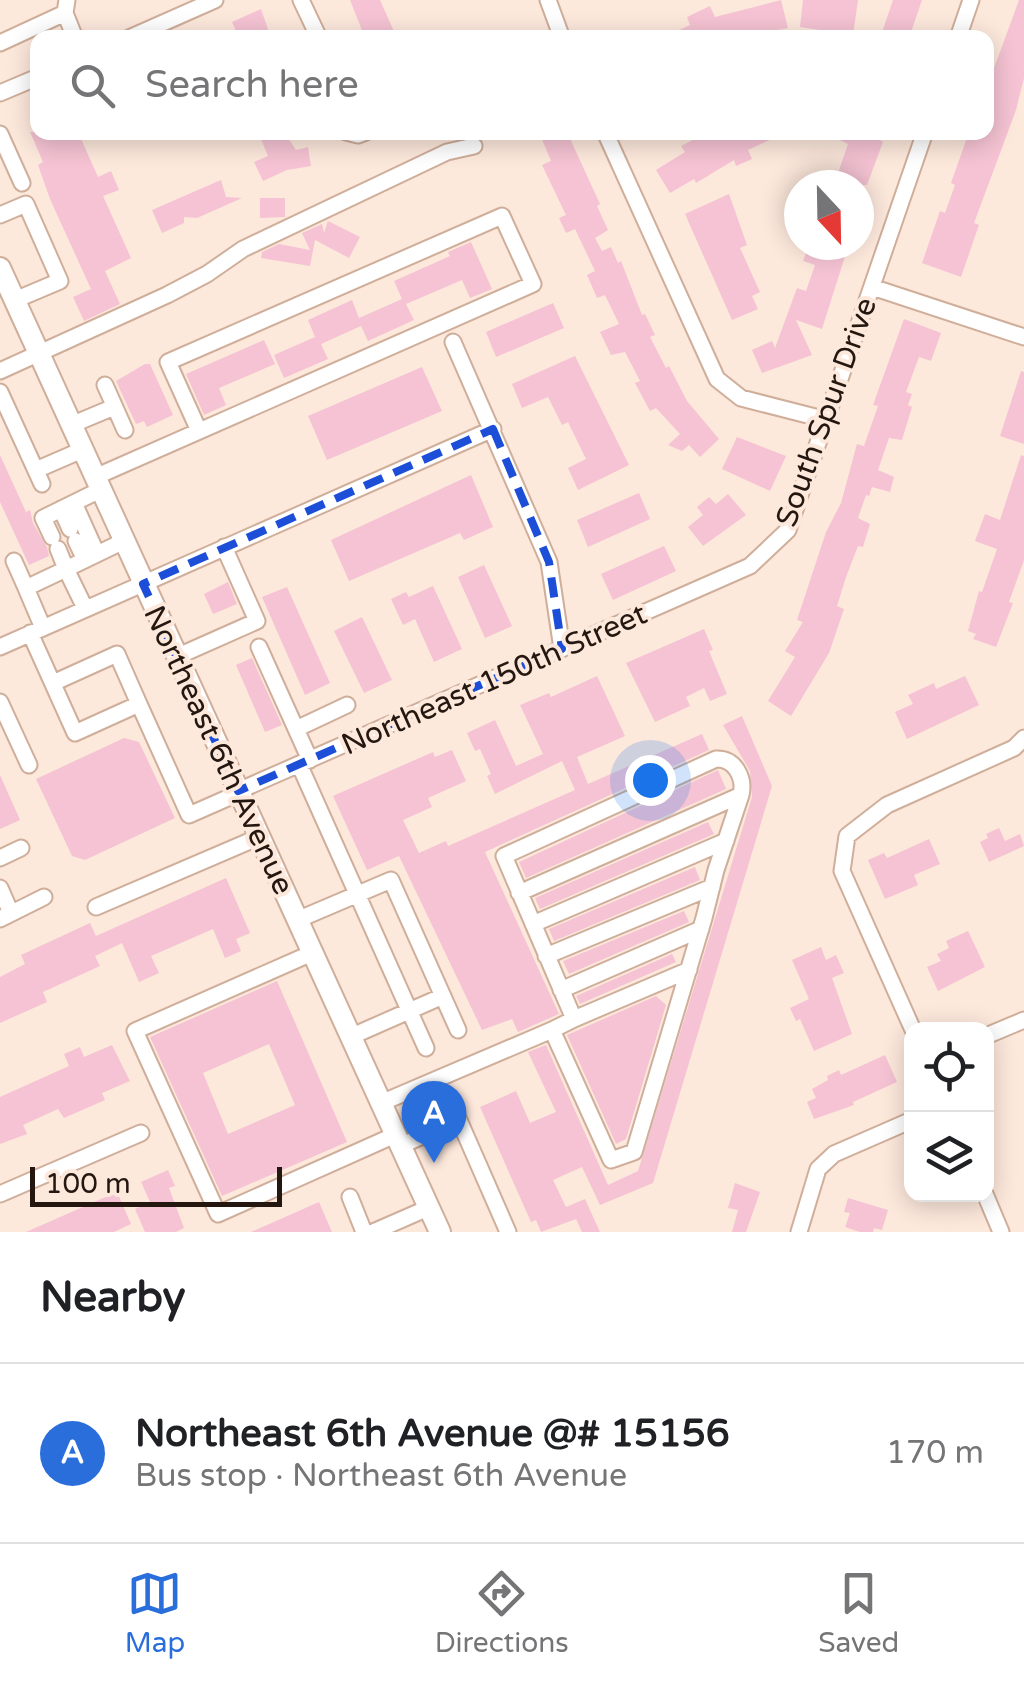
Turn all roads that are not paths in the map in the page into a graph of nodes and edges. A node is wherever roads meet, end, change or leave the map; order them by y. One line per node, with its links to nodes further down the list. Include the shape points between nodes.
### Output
1 (214, 0): 6 (street)
2 (301, 0): 7 (street)
3 (548, 0): 8 (street)
4 (971, 0): 9 (street)
5 (66, 6): 10 (street)
6 (147, 30)
7 (314, 30)
8 (559, 30)
9 (961, 30)
10 (0, 42)
11 (30, 81): 12 (street)
12 (0, 94)
13 (0, 134): 17 (street)
14 (609, 140): 30 (street, via 717,379 741,398)
15 (923, 140): 21 (street, South Spur Drive)
16 (474, 146): 25 (street, via 447,152 279,231 167,295)
17 (5, 160): 18 (street)
18 (22, 184)
19 (0, 215): 22 (street, via 26,204 60,281)
20 (0, 268): 22 (main road, Northeast 6th Avenue)
21 (872, 287): 23 (street); 30 (street, South Spur Drive)
22 (15, 300): 25 (main road, Northeast 6th Avenue)
23 (1024, 337)
24 (454, 342): 32 (street)
25 (38, 353): 26 (street); 31 (main road, Northeast 6th Avenue)
26 (0, 371)
27 (105, 385): 29 (street)
28 (0, 392): 35 (street, via 39,477)
29 (114, 406): 31 (street); 33 (street)
30 (827, 420): 42 (street, South Spur Drive, via 788,530)
31 (71, 426): 35 (main road, Northeast 6th Avenue)
32 (492, 429): 39 (street); 50 (street, via 549,562)
33 (125, 430)
34 (199, 431): 34 (street, via 533,284 502,216 168,362); 36 (street)
35 (82, 450): 36 (main road, Northeast 6th Avenue)
36 (98, 483): 37 (street); 38 (main road, Northeast 6th Avenue)
37 (68, 506): 40 (street); 40 (street, via 73,535); 43 (street, via 43,518)
38 (124, 541): 40 (street); 44 (main road, Northeast 6th Avenue)
39 (224, 547): 44 (street); 51 (street, via 257,621)
40 (91, 557): 43 (street)
41 (14, 560): 45 (street)
42 (750, 566): 50 (street, Northeast 150th Street)
43 (66, 568): 45 (street); 46 (street)
44 (143, 584): 46 (street); 51 (main road, Northeast 6th Avenue)
45 (26, 588): 47 (street)
46 (85, 608): 47 (street)
47 (37, 631): 48 (street); 52 (street)
48 (0, 647)
49 (259, 647): 56 (street)
50 (562, 650): 58 (street, Northeast 150th Street)
51 (176, 656): 60 (main road, Northeast 6th Avenue)
52 (53, 683): 54 (street, via 117,654); 54 (street, via 75,733)
53 (0, 702): 59 (street)
54 (139, 704): 60 (street, Northeast 150th Street, via 189,815)
55 (347, 706): 56 (street)
56 (296, 729): 58 (street)
57 (1019, 743): 84 (street, via 887,805 846,836 842,871)
58 (305, 762): 60 (street, Northeast 150th Street); 69 (street)
59 (29, 765)
60 (238, 792): 62 (main road, Northeast 6th Avenue)
61 (741, 795): 63 (street); 68 (street); 68 (street, via 743,786 725,758 699,767 509,852 504,862)
62 (259, 837): 71 (street); 73 (main road, Northeast 6th Avenue)
63 (726, 841): 66 (street); 74 (street)
64 (21, 848): 65 (street)
65 (0, 858)
66 (712, 887): 75 (street); 77 (street)
67 (0, 888): 72 (street)
68 (519, 893): 74 (street)
69 (357, 894): 73 (street); 80 (street, via 391,880); 81 (street)
70 (44, 896): 72 (street)
71 (96, 907)
72 (6, 916)
73 (296, 920): 76 (main road, Northeast 6th Avenue)
74 (533, 924): 77 (street)
75 (701, 929): 78 (street); 79 (street)
76 (312, 953): 88 (main road, Northeast 6th Avenue); 93 (street, via 134,1031 218,1214)
77 (546, 956): 79 (street)
78 (690, 970): 82 (street); 86 (street, via 638,1148 630,1156 611,1160)
79 (561, 990): 82 (street)
80 (443, 996): 81 (street); 85 (street)
81 (410, 1011): 88 (street); 89 (street)
82 (574, 1019): 86 (street)
83 (1024, 1020): 87 (street)
84 (910, 1022)
85 (458, 1030)
86 (552, 1030): 90 (street)
87 (994, 1033)
88 (350, 1037): 90 (main road, Northeast 6th Avenue)
89 (426, 1048)
90 (381, 1103): 93 (main road, Northeast 6th Avenue)
91 (904, 1123): 102 (street, via 834,1154 818,1169)
92 (142, 1132): 94 (street)
93 (398, 1141): 97 (main road, Northeast 6th Avenue); 101 (street, via 459,1120)
94 (0, 1194)
95 (350, 1197): 98 (street)
96 (988, 1202): 103 (street)
97 (428, 1208): 99 (street); 100 (main road, Northeast 6th Avenue)
98 (364, 1232)
99 (374, 1232)
100 (440, 1232)
101 (507, 1232)
102 (799, 1232)
103 (1001, 1232)

